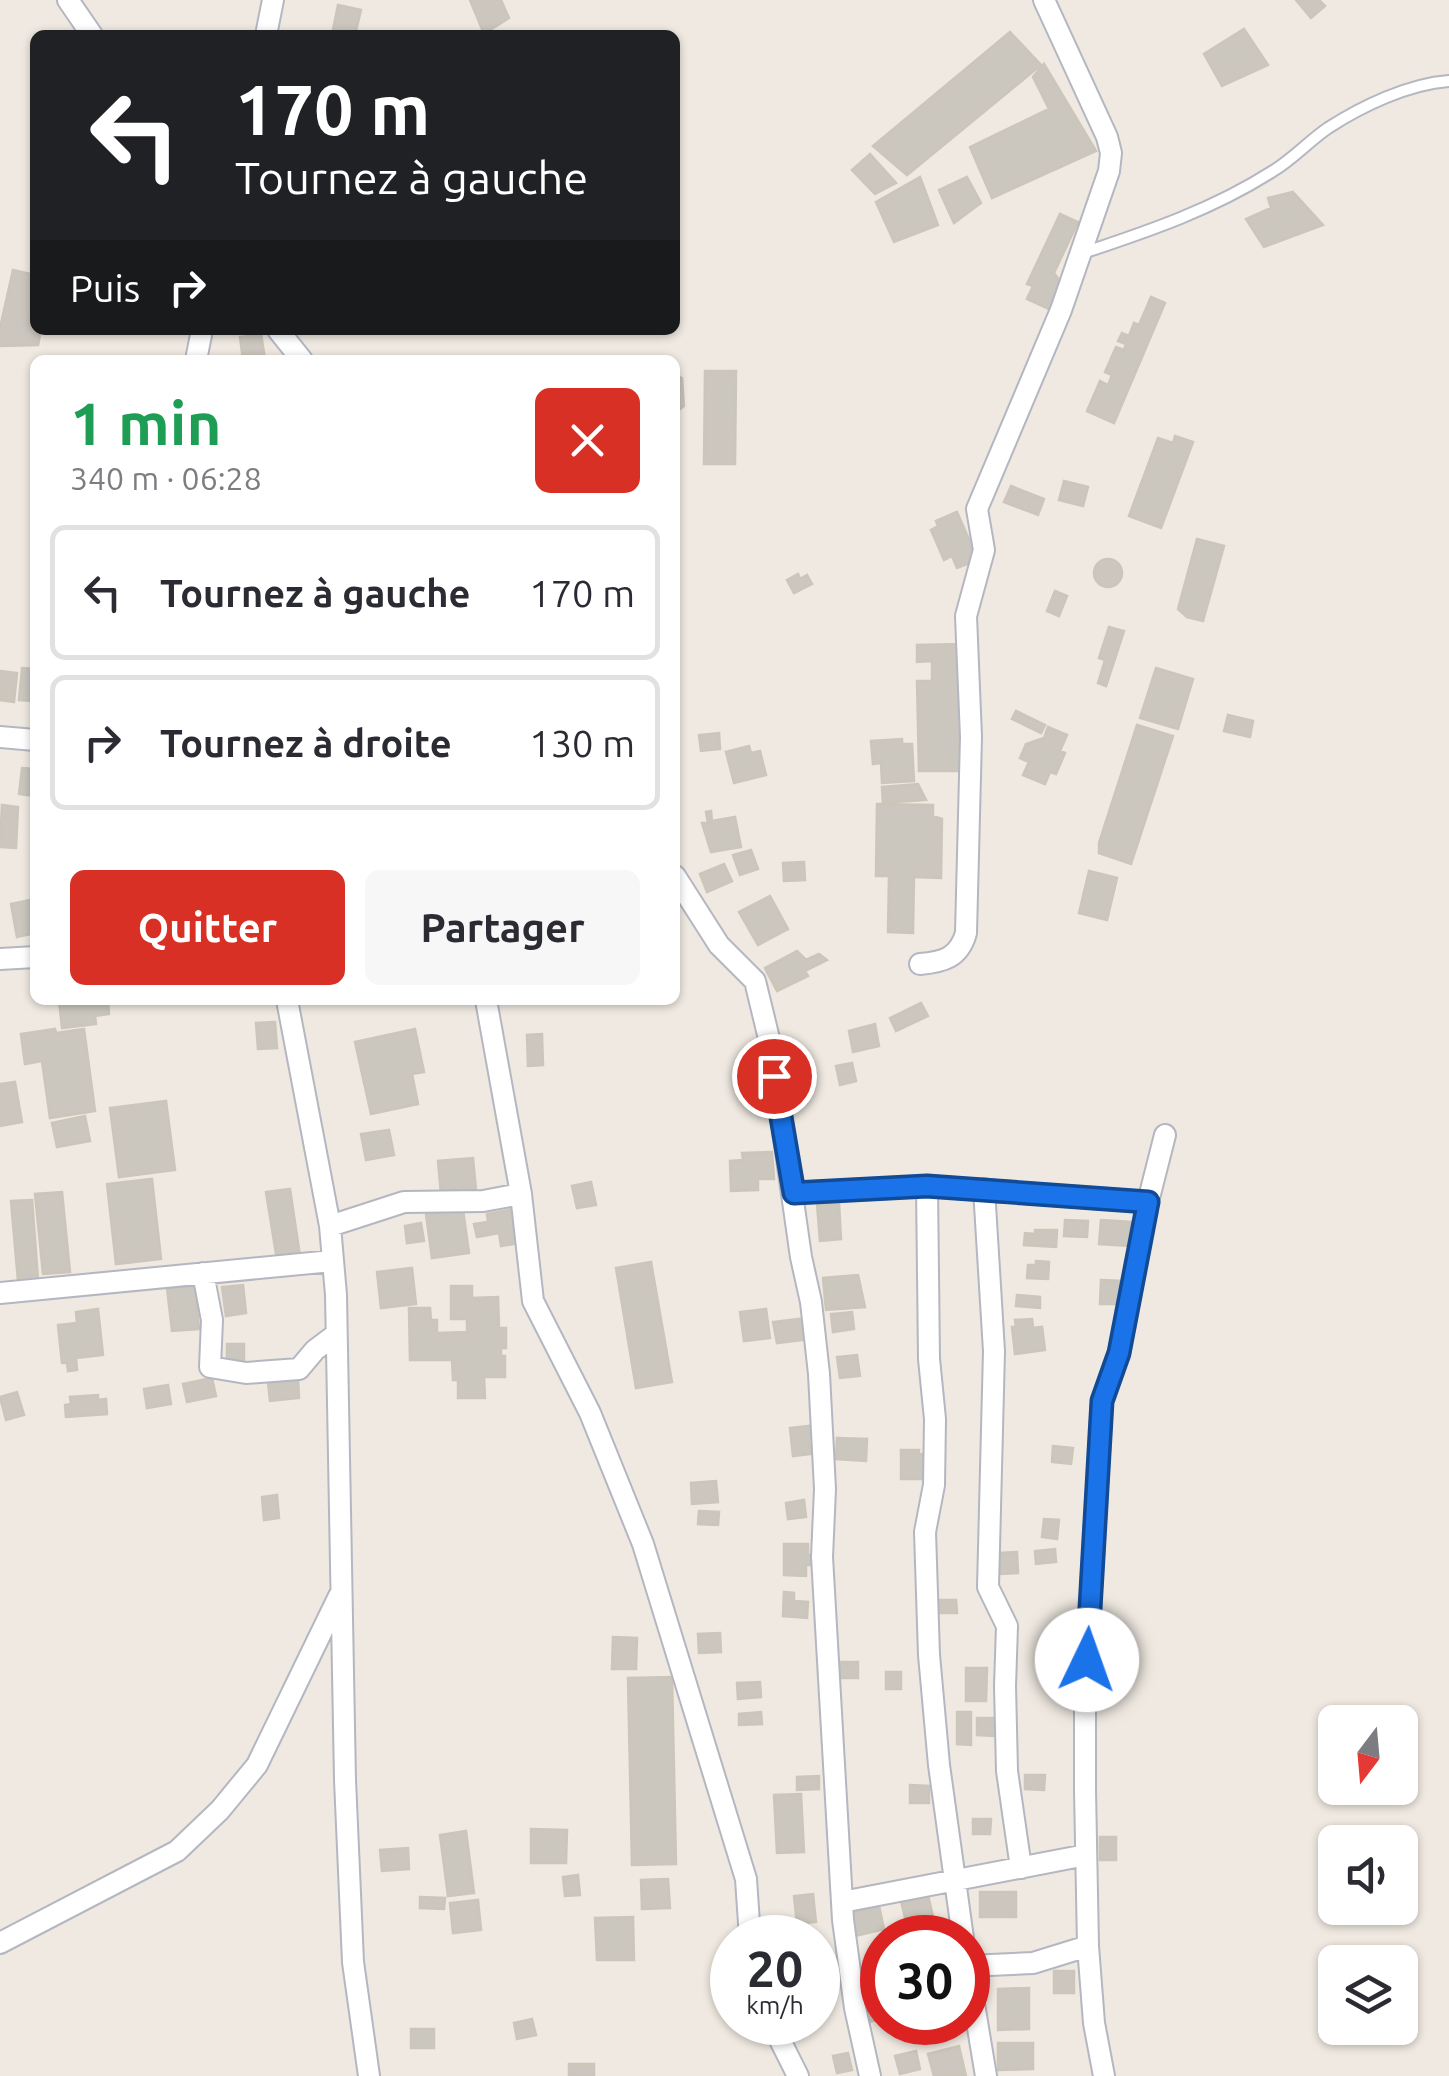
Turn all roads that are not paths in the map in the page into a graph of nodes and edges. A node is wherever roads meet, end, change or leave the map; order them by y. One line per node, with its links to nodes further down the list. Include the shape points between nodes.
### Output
1 (68, 0): 4 (street)
2 (273, 0): 5 (street)
3 (1044, 0): 7 (street, via 1111,153)
4 (89, 30)
5 (267, 30)
6 (1449, 80): 7 (lane, via 1362,109 1206,209)
7 (1083, 253): 15 (street, via 977,508 984,550 966,616 966,934 946,961)
8 (282, 335): 9 (street)
9 (298, 355)
10 (0, 737): 11 (street)
11 (30, 740)
12 (680, 884): 21 (street, via 719,945 755,981)
13 (30, 958): 14 (street)
14 (0, 960)
15 (920, 964)
16 (288, 1005): 24 (street)
17 (487, 1005): 22 (street)
18 (1165, 1135): 23 (street)
19 (927, 1186): 20 (street); 21 (street); 32 (street, via 935,1419 926,1532 929,1655)
20 (984, 1189): 23 (street); 31 (street, via 994,1350 988,1587 1008,1626 1008,1770)
21 (794, 1193): 33 (street, via 820,1374 822,1557)
22 (521, 1194): 24 (street, via 404,1202); 34 (street, via 533,1301 590,1413 648,1558 746,1880)
23 (1148, 1202): 30 (street, via 1119,1353 1102,1401 1085,1697)
24 (330, 1226): 25 (street)
25 (332, 1261): 26 (street); 28 (street)
26 (203, 1273): 27 (street); 28 (street, via 212,1320 210,1367 246,1373 299,1369)
27 (0, 1292)
28 (335, 1335): 29 (street)
29 (342, 1590): 36 (street, via 257,1765 220,1810 178,1850); 41 (street, via 353,1962)
30 (1086, 1855): 31 (street); 37 (street)
31 (1021, 1868): 32 (street)
32 (955, 1882): 33 (street); 35 (street)
33 (842, 1902): 43 (street)
34 (748, 1915)
35 (960, 1915)
36 (0, 1942)
37 (1088, 1946): 38 (street, via 1033,1963); 45 (street)
38 (990, 1966)
39 (783, 2045): 42 (street)
40 (981, 2045): 44 (street)
41 (370, 2076)
42 (798, 2076)
43 (870, 2076)
44 (986, 2076)
45 (1104, 2076)

